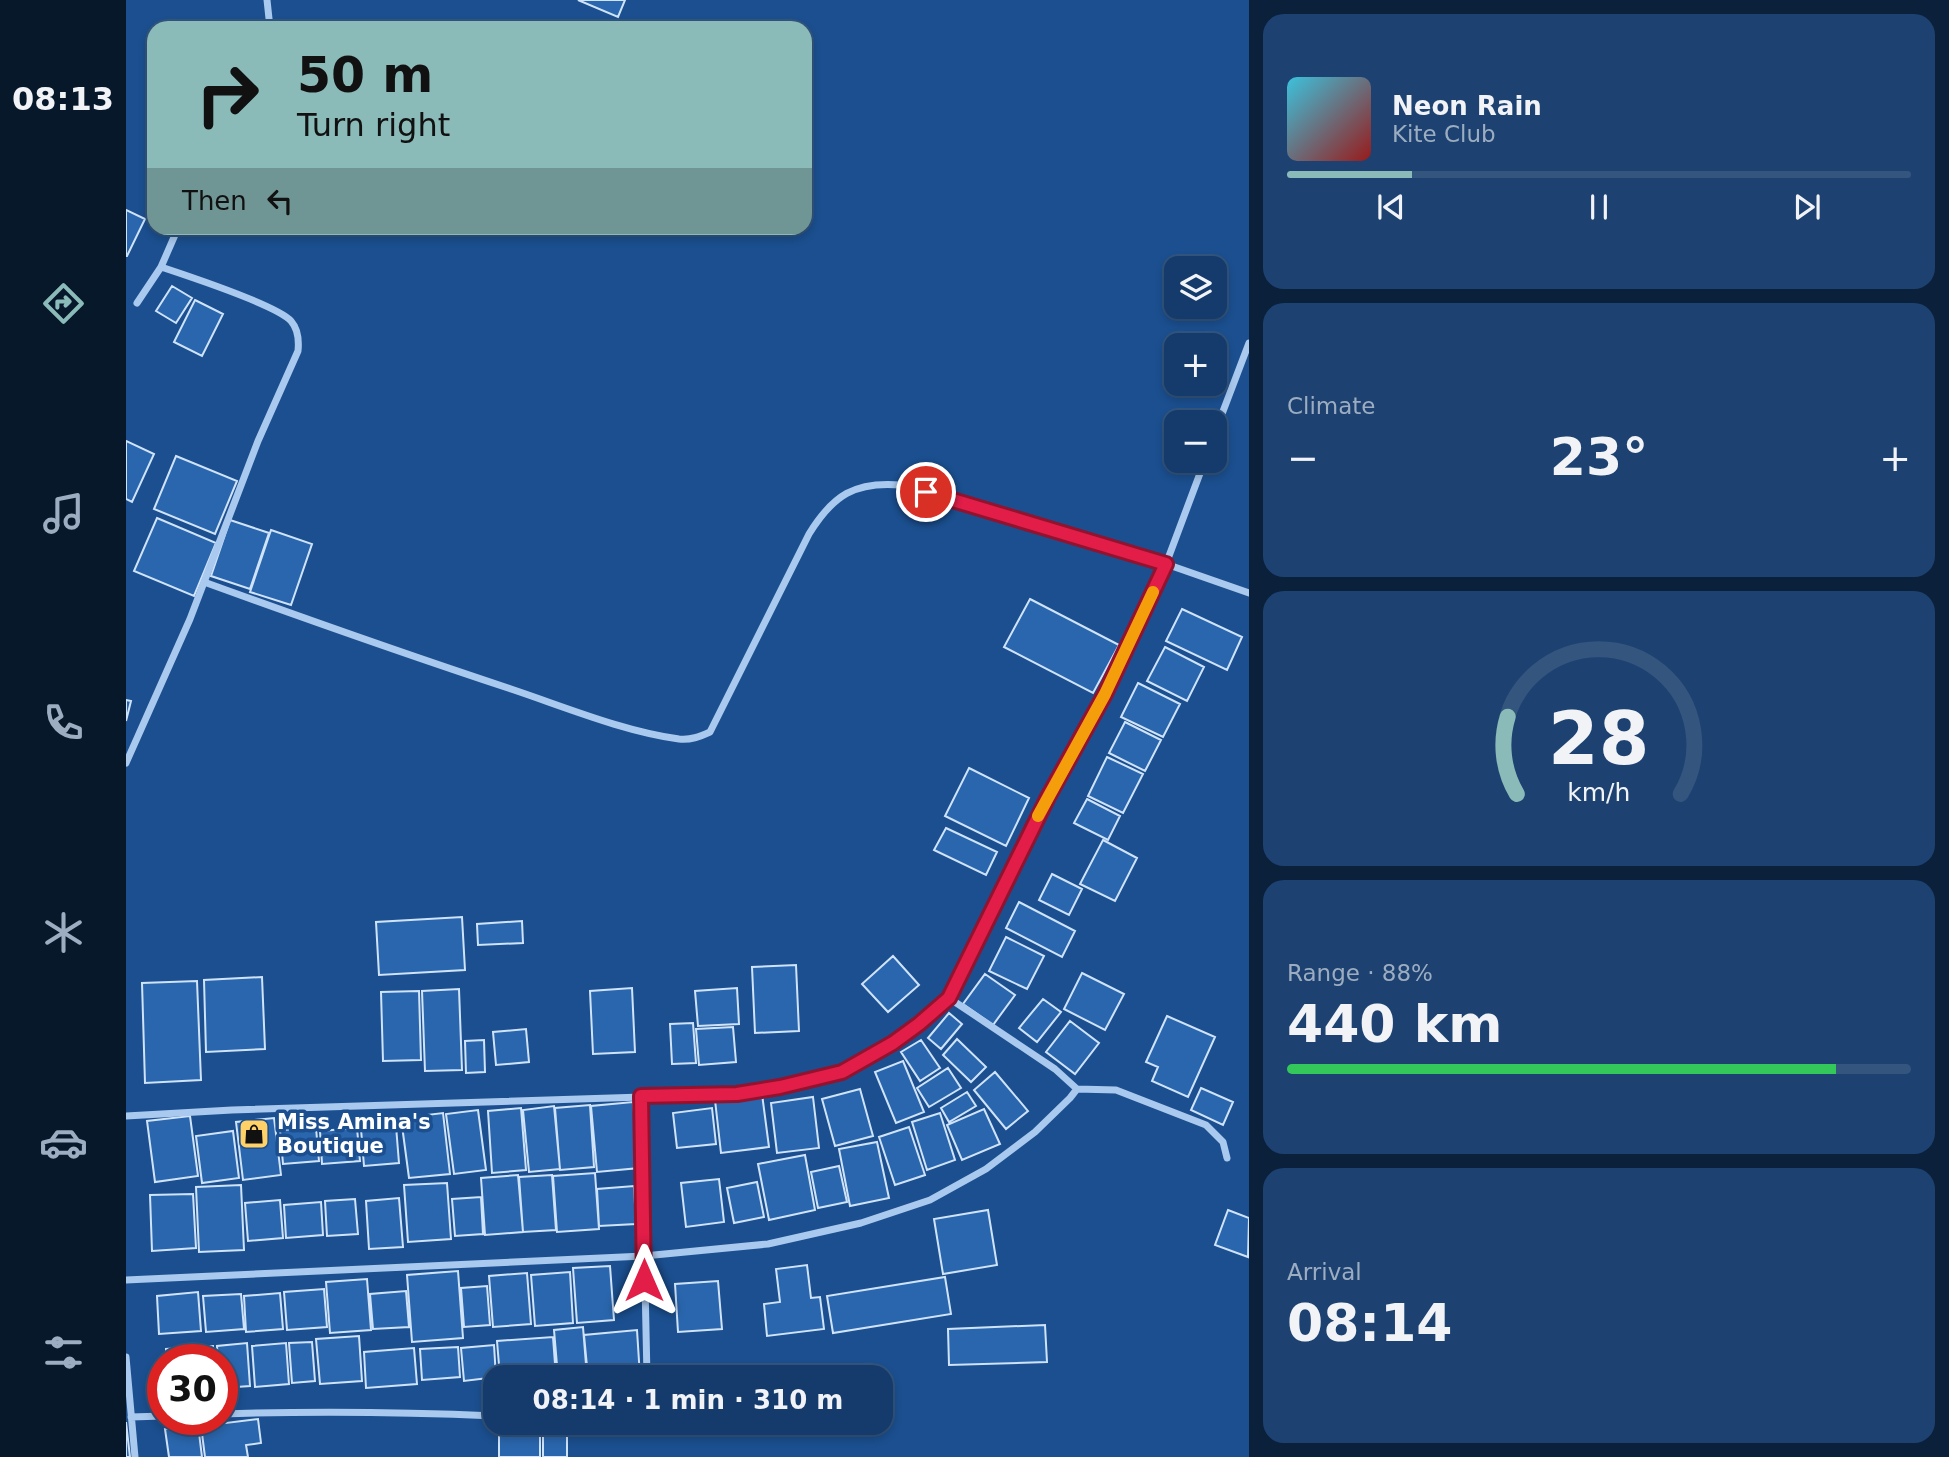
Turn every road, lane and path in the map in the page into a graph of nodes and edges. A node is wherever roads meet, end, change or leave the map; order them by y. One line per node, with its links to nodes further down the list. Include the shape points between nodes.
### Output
1 (267, 0): 2 (street)
2 (269, 21)
3 (175, 235): 4 (street)
4 (161, 267): 5 (street); 10 (street, via 280,313 291,320 299,341)
5 (137, 303)
6 (1249, 343): 7 (street)
7 (1224, 410)
8 (1200, 473): 9 (street)
9 (1166, 564): 10 (street, via 901,485 878,483 851,491 822,512 709,732 695,739 653,734 599,718); 11 (street); 13 (street, via 1105,694 1048,797)
10 (204, 582): 12 (street)
11 (1249, 593)
12 (126, 764)
13 (949, 998): 14 (street, via 1066,1076); 15 (street, via 893,1043 842,1072 737,1094)
14 (1077, 1089): 17 (street, via 1116,1090 1206,1125 1223,1142); 18 (street, via 1035,1132 986,1169 930,1200 861,1223 768,1244)
15 (641, 1096): 16 (street); 18 (street)
16 (126, 1116)
17 (1227, 1157)
18 (644, 1256): 19 (street); 21 (street)
19 (126, 1280)
20 (126, 1357): 25 (street)
21 (648, 1365)
22 (238, 1414): 24 (street)
23 (147, 1416): 25 (street)
24 (483, 1416)
25 (131, 1417): 26 (street)
26 (135, 1457)

